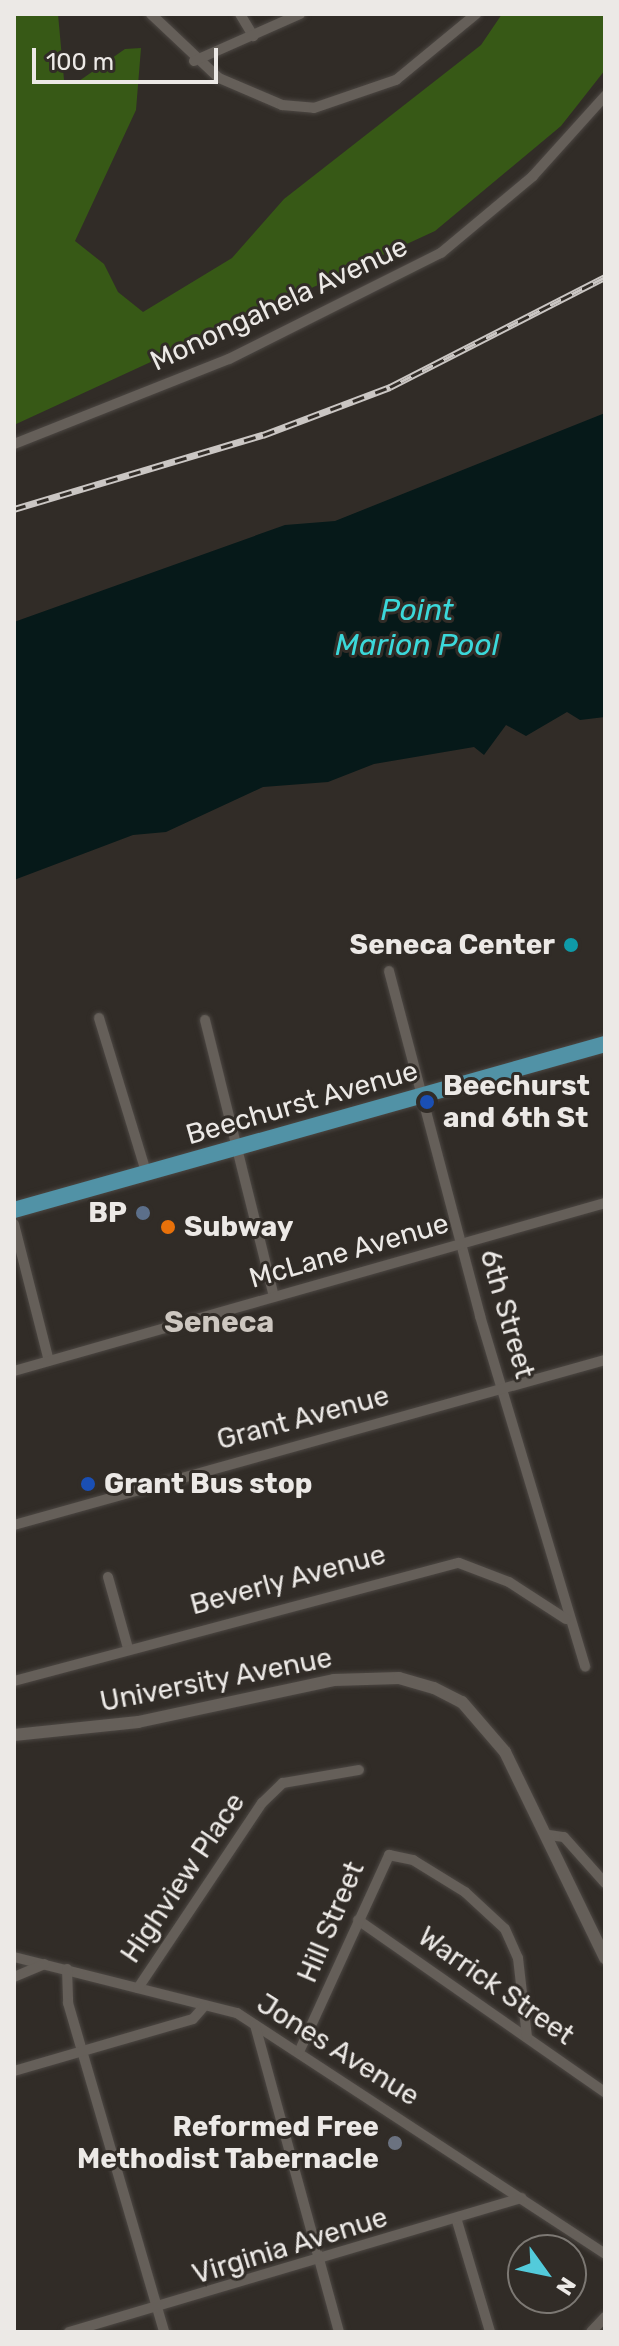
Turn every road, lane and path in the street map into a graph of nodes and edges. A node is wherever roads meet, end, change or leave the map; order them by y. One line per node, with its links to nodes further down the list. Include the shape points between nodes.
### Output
1 (151, 14): 6 (street)
2 (240, 14): 5 (street)
3 (300, 14): 5 (street)
4 (476, 14): 6 (street, via 396,80 314,108 246,93)
5 (253, 36): 6 (street)
6 (194, 61)
7 (605, 96): 8 (street, Monongahela Avenue, via 533,176 441,253 229,359)
8 (14, 444)
9 (389, 971): 13 (street, 6th Street)
10 (99, 1018): 15 (street)
11 (205, 1020): 14 (street)
12 (605, 1044): 13 (main road, Beechurst Avenue)
13 (419, 1095): 14 (main road, Beechurst Avenue); 19 (street, 6th Street)
14 (233, 1151): 15 (main road, Beechurst Avenue); 20 (street)
15 (147, 1175): 17 (main road, Beechurst Avenue)
16 (605, 1203): 19 (street, McLane Avenue)
17 (14, 1210)
18 (14, 1224): 22 (street)
19 (461, 1244): 20 (street, McLane Avenue); 24 (street, 6th Street)
20 (274, 1297): 22 (street, McLane Avenue)
21 (605, 1360): 24 (street, Grant Avenue)
22 (49, 1361): 23 (street, McLane Avenue)
23 (14, 1371)
24 (503, 1388): 25 (street, Grant Avenue); 27 (street, 6th Street, via 561,1571)
25 (14, 1525)
26 (108, 1577): 28 (street)
27 (566, 1619): 28 (street, Beverly Avenue, via 509,1582 459,1563); 29 (street, 6th Street)
28 (128, 1648): 30 (street, Beverly Avenue)
29 (585, 1667)
30 (14, 1681)
31 (14, 1735): 33 (street, University Avenue, via 138,1722 334,1680 399,1678 462,1702 488,1726)
32 (359, 1770): 41 (street, Highview Place, via 283,1783 262,1803)
33 (549, 1835): 34 (street, via 564,1837); 37 (street, University Avenue)
34 (605, 1883)
35 (358, 1920): 44 (street, Warrick Street); 44 (street, Hill Street, via 389,1855 413,1860 465,1892 505,1929 518,1958); 46 (street, Hill Street)
36 (14, 1957): 38 (street, Jones Avenue)
37 (605, 1958)
38 (44, 1964): 39 (street, Jones Avenue); 40 (street)
39 (67, 1969): 41 (street, Jones Avenue); 45 (street)
40 (14, 1977)
41 (138, 1988): 42 (street, Jones Avenue)
42 (205, 2005): 43 (street, Jones Avenue); 45 (street, via 193,2019)
43 (255, 2025): 46 (street, Jones Avenue); 52 (street)
44 (527, 2037): 48 (street, Warrick Street)
45 (82, 2052): 47 (street); 53 (street)
46 (299, 2052): 49 (street, Jones Avenue)
47 (14, 2071)
48 (605, 2092)
49 (522, 2198): 50 (street, Virginia Avenue); 51 (street, Jones Avenue)
50 (457, 2221): 52 (street, Virginia Avenue); 58 (street)
51 (605, 2254)
52 (318, 2263): 53 (street, Virginia Avenue); 57 (street)
53 (157, 2310): 55 (street, Virginia Avenue); 56 (street)
54 (605, 2317): 59 (street)
55 (69, 2332)
56 (164, 2332)
57 (339, 2332)
58 (490, 2332)
59 (591, 2332)

